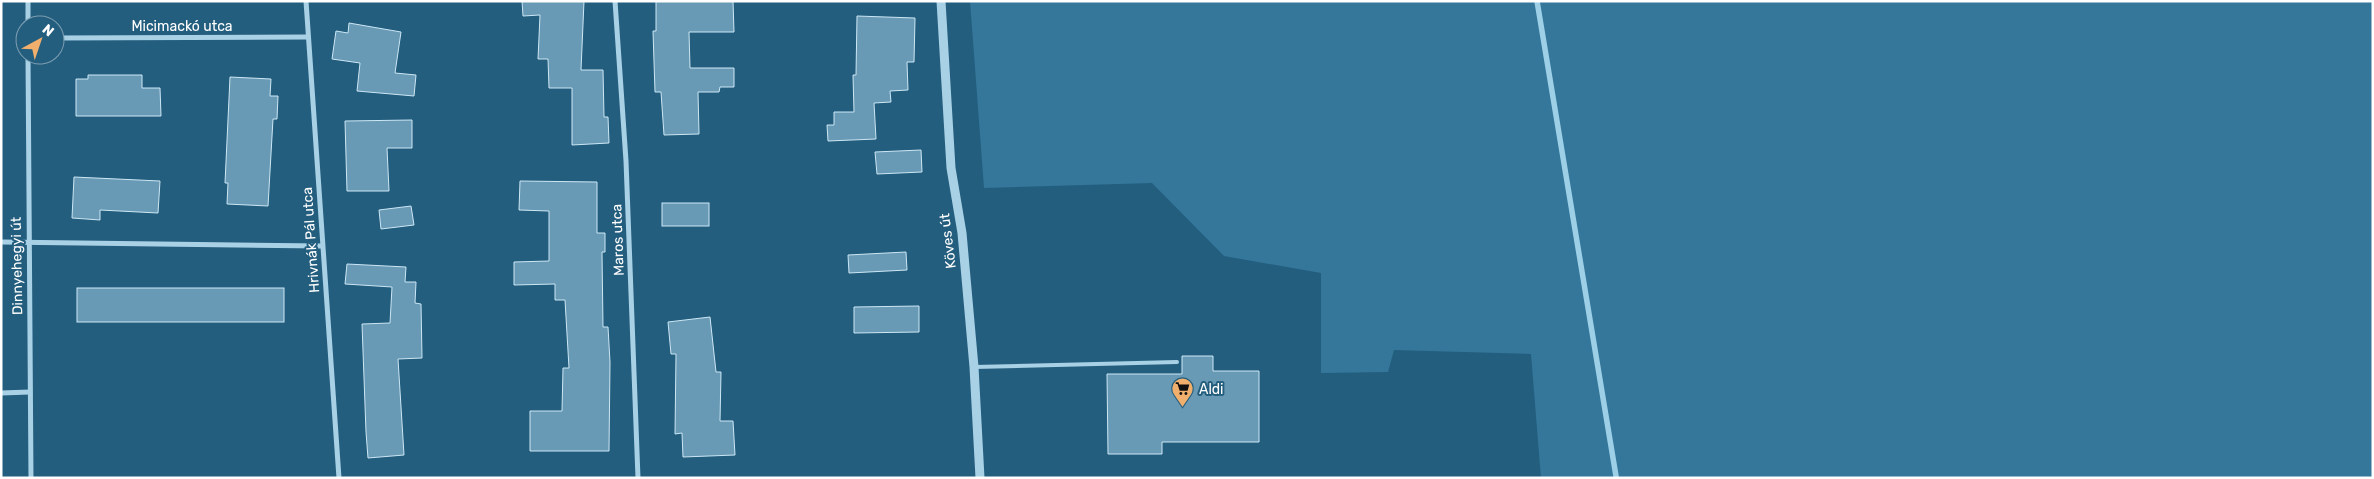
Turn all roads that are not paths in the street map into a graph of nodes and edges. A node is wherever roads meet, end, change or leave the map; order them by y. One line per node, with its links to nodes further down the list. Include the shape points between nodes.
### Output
1 (28, 1): 5 (street)
2 (306, 1): 6 (street, Hrivnák Pál utca)
3 (615, 1): 18 (street, Maros utca, via 626,161)
4 (941, 1): 13 (street, Köves út, via 952,168 962,233)
5 (28, 15)
6 (308, 37): 7 (street, Micimackó utca); 11 (street, Hrivnák Pál utca)
7 (65, 38)
8 (28, 65): 10 (street, Dinnyehegyi út)
9 (1, 242): 10 (street)
10 (28, 242): 11 (street); 14 (street, Dinnyehegyi út)
11 (322, 246): 17 (street, Hrivnák Pál utca)
12 (1177, 362): 13 (lane)
13 (974, 367): 19 (street, Köves út)
14 (30, 392): 15 (street); 16 (street, Dinnyehegyi út)
15 (1, 393)
16 (31, 478)
17 (339, 478)
18 (638, 478)
19 (980, 478)

